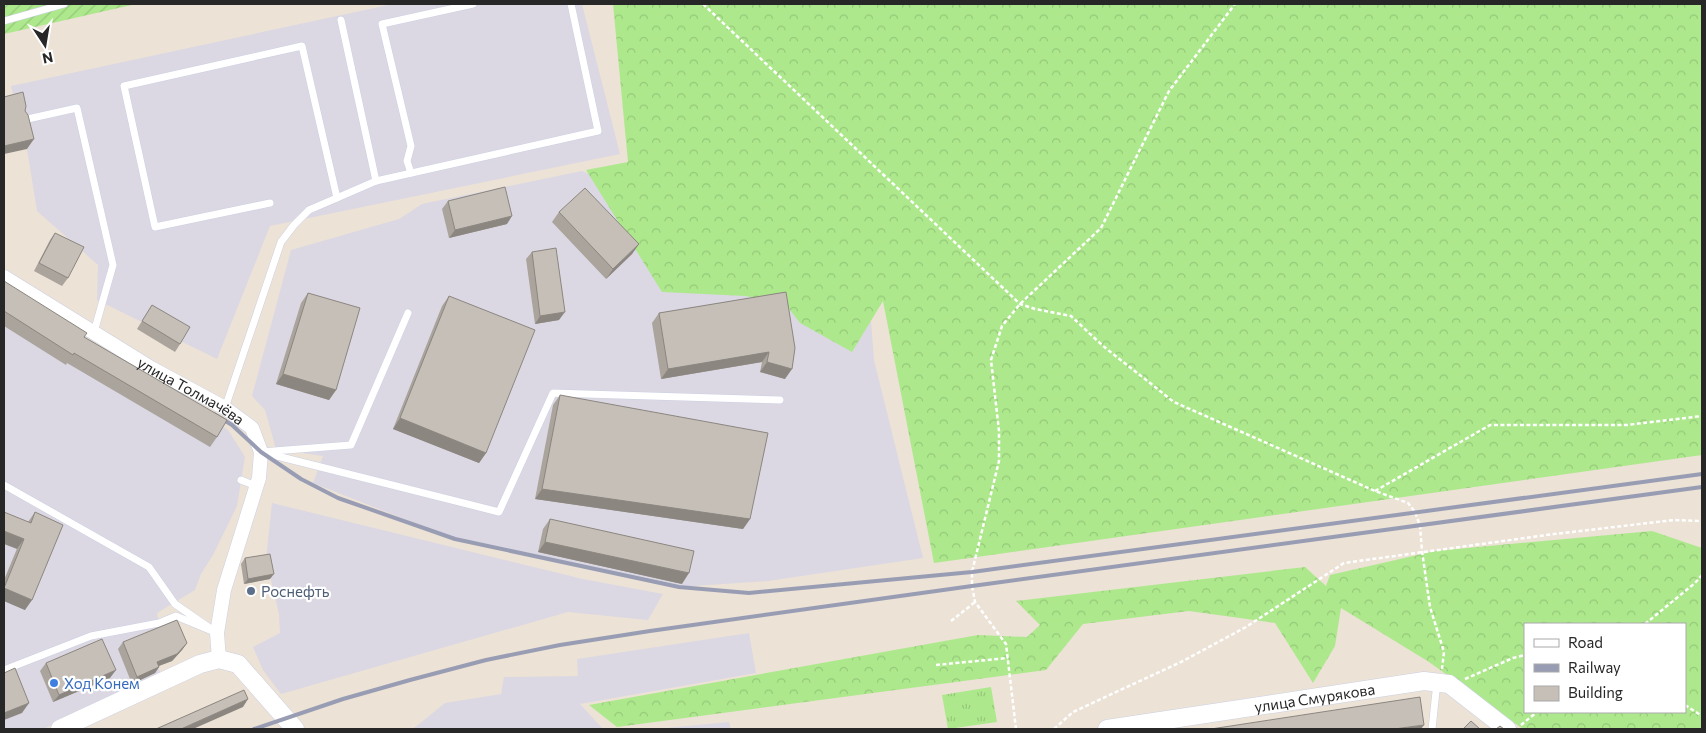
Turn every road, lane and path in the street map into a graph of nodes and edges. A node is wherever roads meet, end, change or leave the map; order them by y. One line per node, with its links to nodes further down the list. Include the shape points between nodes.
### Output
1 (64, 4): 7 (lane)
2 (473, 4): 9 (lane, via 382,24 411,146 407,160)
3 (571, 4): 9 (lane, via 598,131)
4 (703, 4): 14 (path)
5 (1235, 4): 14 (path, via 1169,91 1101,228)
6 (341, 20): 10 (lane)
7 (4, 21)
8 (23, 120): 16 (lane, via 77,108 113,265)
9 (411, 173): 10 (lane)
10 (376, 181): 11 (lane)
11 (337, 198): 12 (lane, via 302,46 124,86 155,227); 18 (lane, via 309,210 281,242)
12 (270, 204)
13 (4, 277): 16 (street, улица Толмачёва)
14 (1020, 304): 24 (path, via 1071,316 1103,346 1174,402); 28 (path, via 1002,326 991,360 999,461 972,572)
15 (408, 313): 20 (lane, via 351,445)
16 (94, 332): 18 (street, улица Толмачёва, via 151,368)
17 (780, 400): 20 (lane, via 553,393 499,512)
18 (225, 408): 20 (street, улица Толмачёва, via 252,428)
19 (1702, 416): 24 (path, via 1627,425 1490,425)
20 (261, 452): 23 (street, улица Толмачёва)
21 (241, 480): 23 (lane)
22 (4, 485): 31 (lane, via 149,567 175,604)
23 (256, 486): 31 (street, улица Толмачёва, via 224,590)
24 (1375, 491): 26 (path, via 1408,503 1420,526)
25 (1702, 521): 26 (path, via 1674,520)
26 (1422, 551): 37 (path, via 1430,607 1444,652); 46 (path, via 1344,563 1246,627 1184,661 1073,712)
27 (1702, 575): 30 (path)
28 (975, 602): 29 (path); 33 (path, via 1006,644)
29 (951, 621)
30 (1645, 623)
31 (217, 633): 34 (street, улица Толмачёва); 36 (lane, via 176,616 159,624 91,636)
32 (1524, 655): 37 (path, via 1474,676)
33 (1008, 658): 35 (path); 45 (path)
34 (219, 659): 43 (street, via 200,664); 44 (street, via 238,664)
35 (936, 665)
36 (4, 670)
37 (1442, 683): 41 (street, улица Смурякова, via 1424,681); 42 (street); 48 (lane)
38 (1686, 706): 40 (path)
39 (1535, 713): 42 (path)
40 (1702, 716)
41 (1159, 725): 47 (street, улица Смурякова)
42 (1512, 728)
43 (60, 729)
44 (295, 729)
45 (1016, 729)
46 (1054, 729)
47 (1107, 729)
48 (1432, 729)

